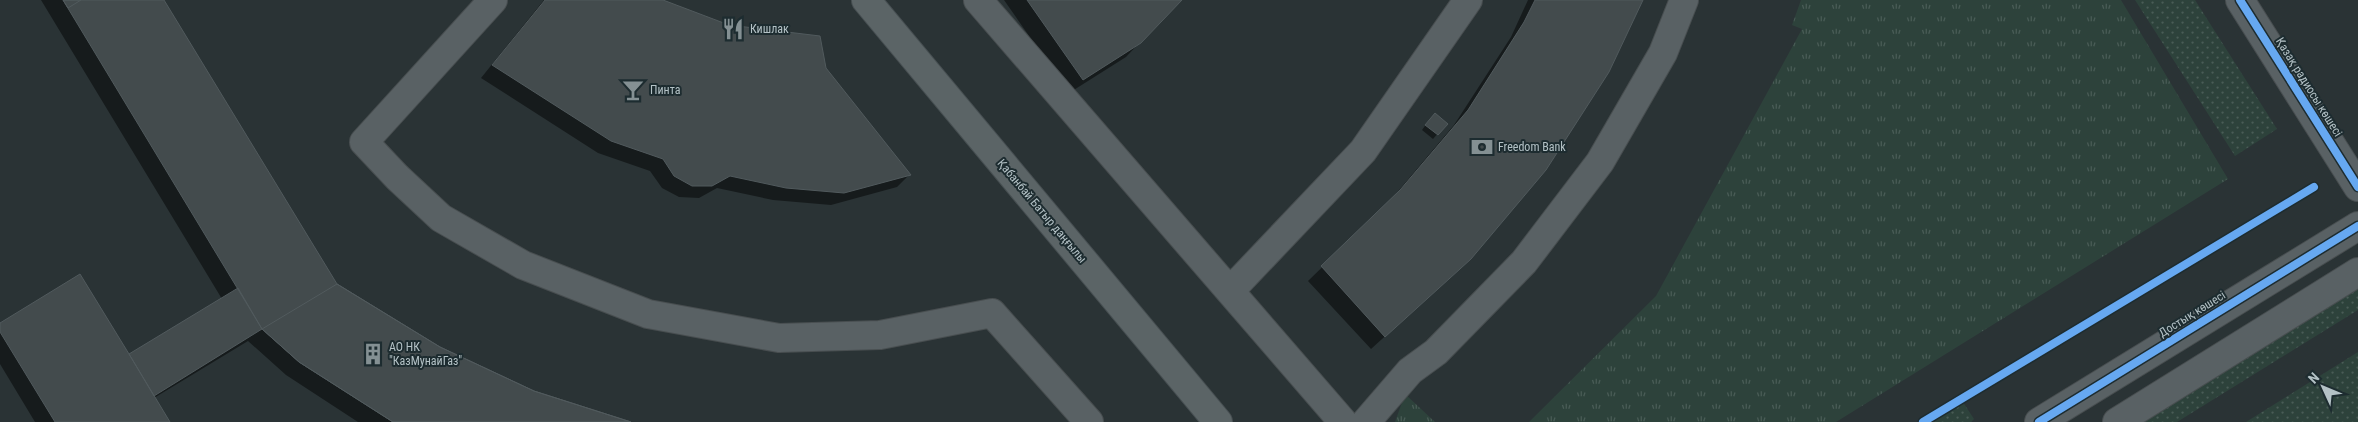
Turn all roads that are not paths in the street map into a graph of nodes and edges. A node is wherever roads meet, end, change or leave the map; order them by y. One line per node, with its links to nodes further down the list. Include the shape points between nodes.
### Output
1 (493, 0): 11 (street, via 364,142 441,218 523,265 648,314 779,338 880,335 992,313)
2 (866, 0): 12 (main road, Қабанбай Батыр даңғылы)
3 (978, 0): 10 (street)
4 (1468, 0): 10 (street, via 1363,151)
5 (1684, 0): 14 (street, via 1662,53 1600,162 1524,262 1436,352 1410,371)
6 (2240, 0): 7 (street, Қазақ радиосы көшесі)
7 (2358, 187)
8 (2358, 226): 15 (street, Достық көшесі)
9 (2358, 272): 16 (street)
10 (1230, 291): 13 (street)
11 (1089, 422)
12 (1218, 422)
13 (1344, 422)
14 (1366, 422)
15 (2039, 422)
16 (2117, 422)

